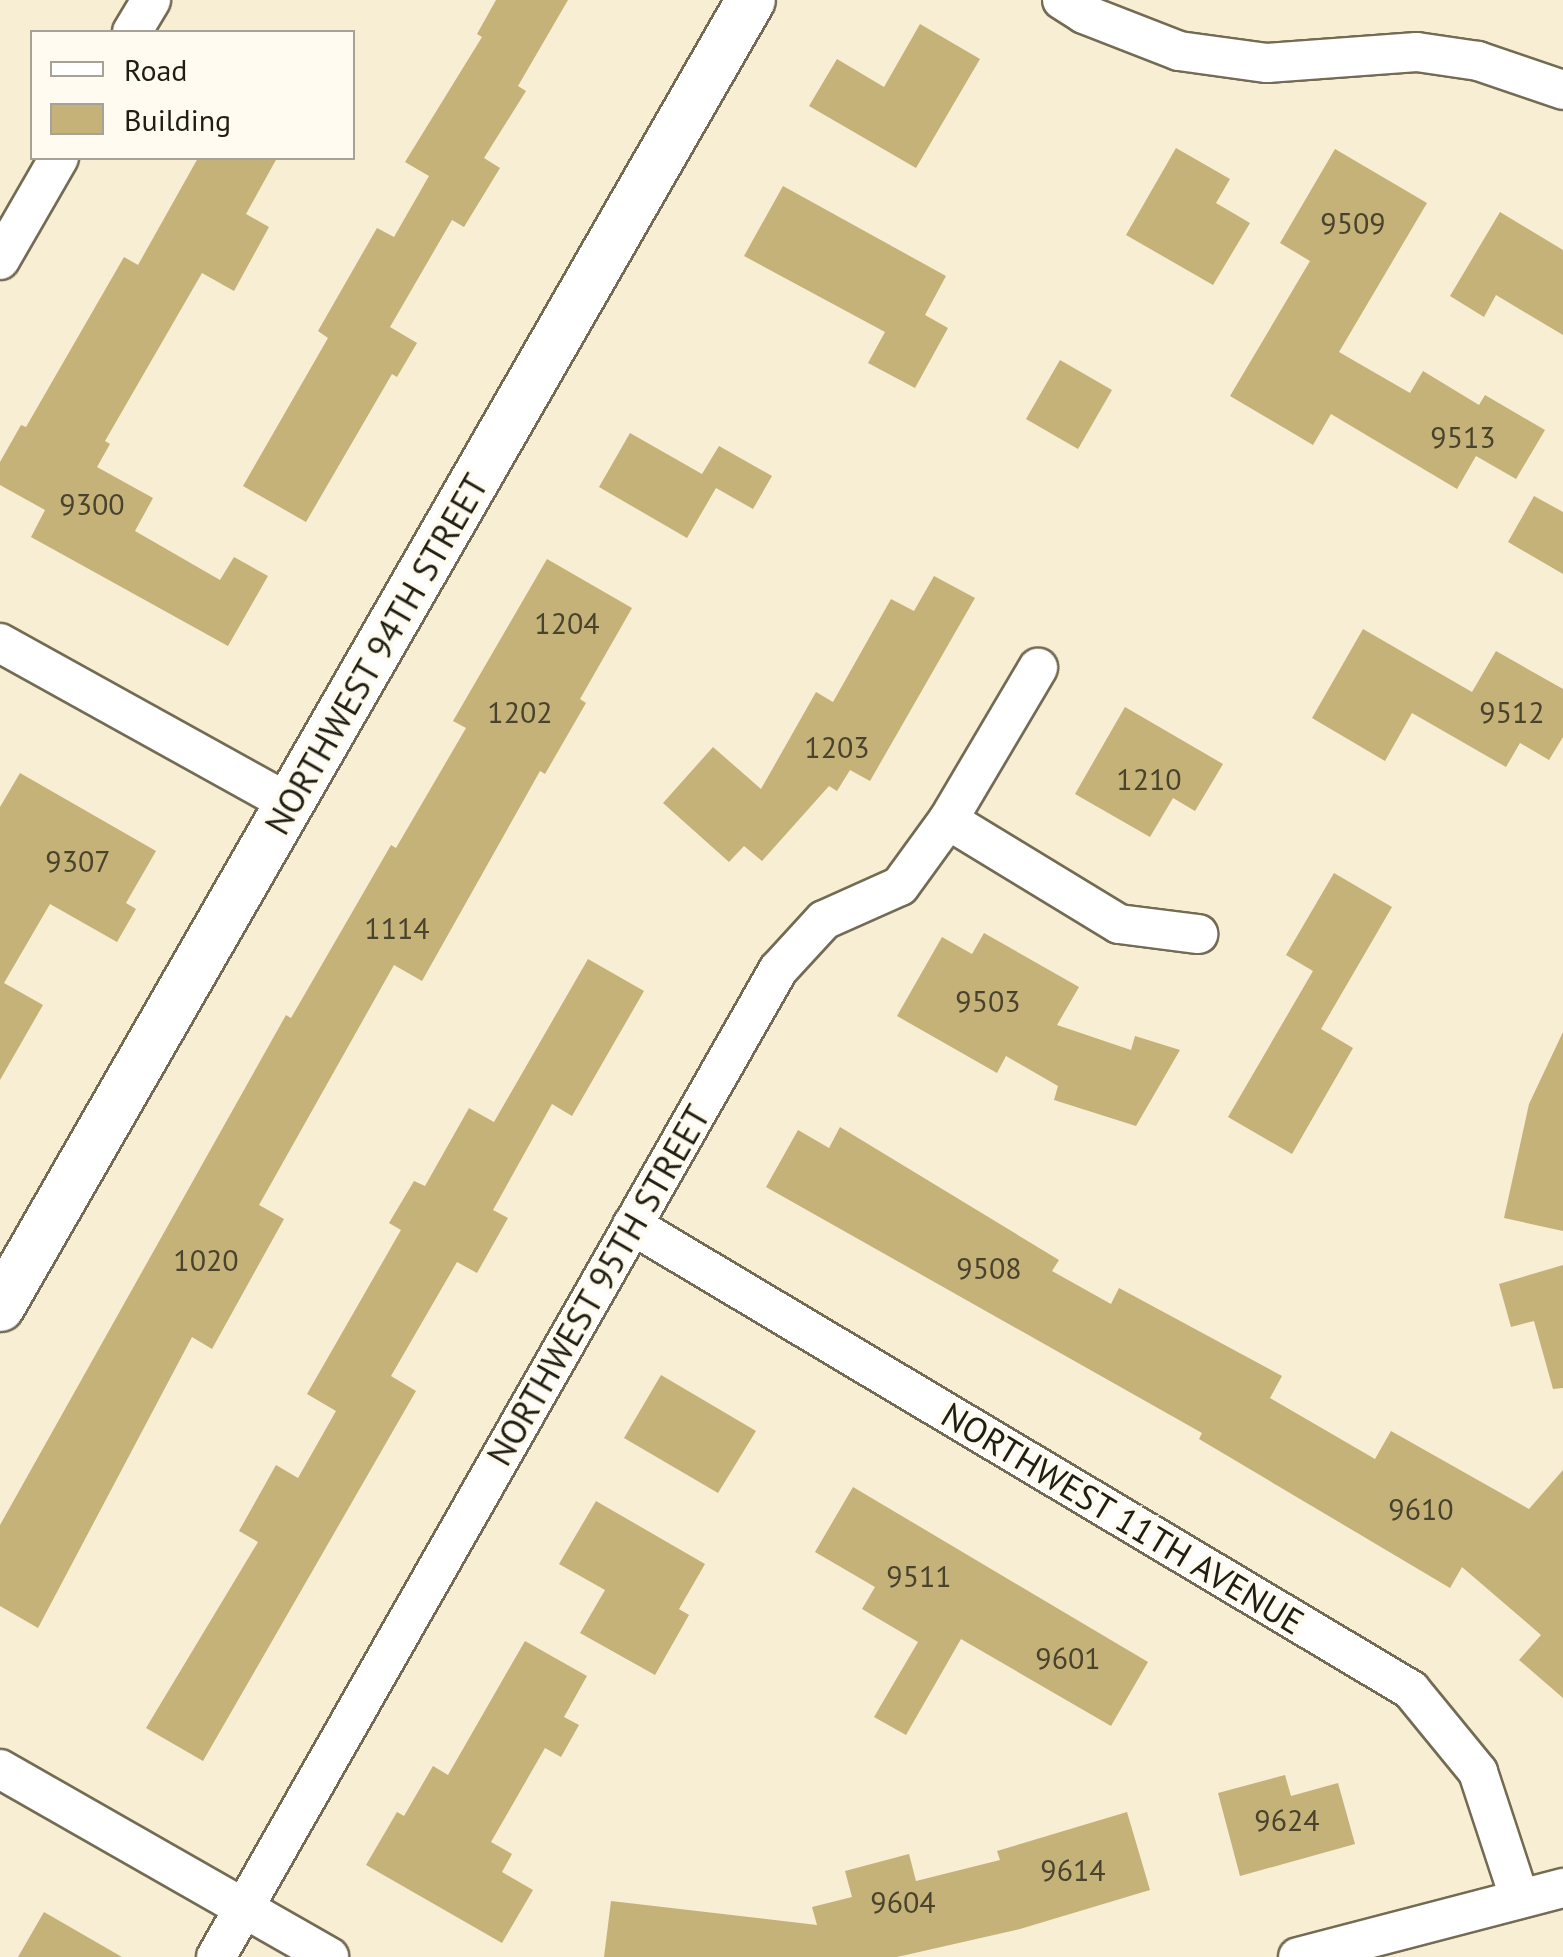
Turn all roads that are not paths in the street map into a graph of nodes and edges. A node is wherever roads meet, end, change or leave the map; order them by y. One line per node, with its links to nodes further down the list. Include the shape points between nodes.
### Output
1 (151, 0): 4 (street)
2 (751, 0): 10 (street, NORTHWEST 94TH STREET)
3 (1062, 0): 5 (street, via 1179,51 1267,63 1417,52 1478,61)
4 (133, 30)
5 (1563, 90)
6 (58, 160): 7 (street)
7 (0, 260)
8 (0, 643): 10 (street)
9 (1038, 668): 11 (street, NORTHWEST 95TH STREET)
10 (290, 804): 14 (street, NORTHWEST 94TH STREET)
11 (948, 820): 12 (street, via 1119,924); 13 (street, NORTHWEST 95TH STREET, via 900,886 824,920 788,956)
12 (1198, 934)
13 (632, 1225): 17 (street, NORTHWEST 11TH AVENUE, via 1410,1690 1478,1772); 18 (street, NORTHWEST 95TH STREET)
14 (0, 1307)
15 (0, 1769): 18 (street)
16 (1563, 1888): 17 (street)
17 (1519, 1897): 21 (street)
18 (244, 1909): 19 (street, NORTHWEST 95TH STREET); 20 (street)
19 (216, 1957)
20 (329, 1957)
21 (1298, 1957)

